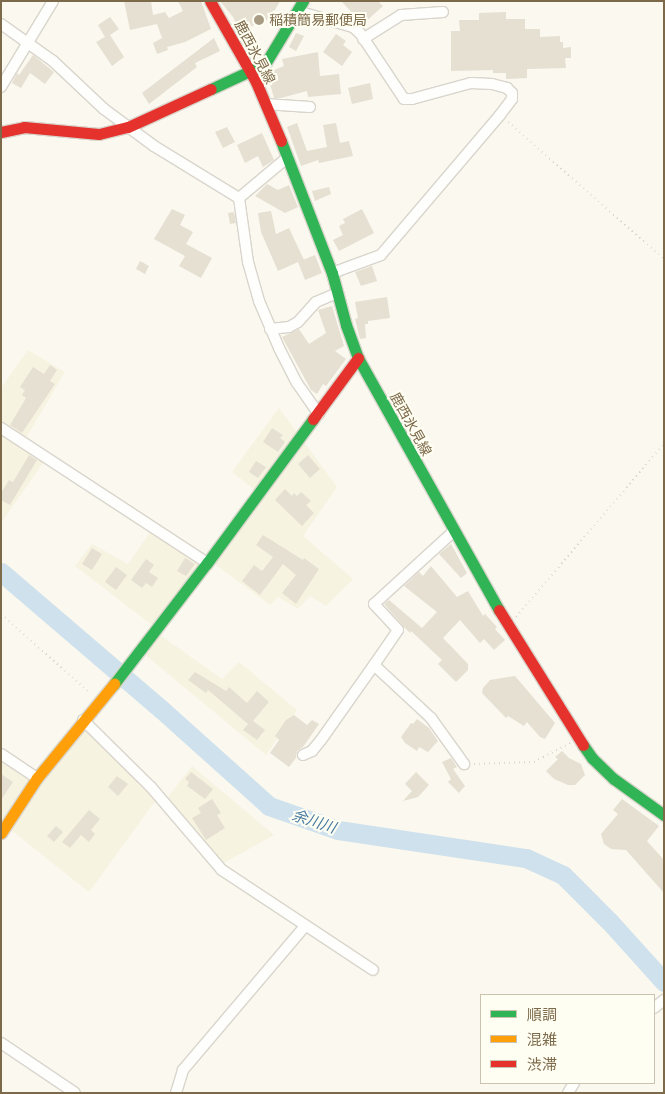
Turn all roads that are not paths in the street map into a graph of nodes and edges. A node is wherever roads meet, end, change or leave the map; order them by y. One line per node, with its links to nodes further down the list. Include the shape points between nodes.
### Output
1 (53, 1): 7 (street)
2 (210, 1): 8 (main road, 鹿西氷見線)
3 (300, 6): 6 (street, via 354,27); 8 (main road, via 265,64)
4 (443, 12): 6 (street, via 401,15)
5 (1, 24): 7 (street)
6 (363, 39): 16 (street, via 404,99 471,83 507,88 512,99 381,255)
7 (29, 44): 9 (street); 12 (street)
8 (249, 70): 10 (main road, 鹿西氷見線); 12 (main road)
9 (1, 87)
10 (265, 104): 11 (street); 14 (main road, 鹿西氷見線)
11 (310, 107)
12 (128, 127): 13 (main road, via 100,134 24,127); 15 (street)
13 (1, 132)
14 (288, 157): 15 (street); 16 (main road, 鹿西氷見線)
15 (239, 198): 18 (street, via 248,262)
16 (332, 273): 17 (main road, 鹿西氷見線)
17 (338, 293): 18 (street, via 316,302 289,327); 19 (main road, 鹿西氷見線)
18 (270, 328): 20 (street, via 297,383)
19 (358, 358): 20 (main road); 22 (main road, 鹿西氷見線)
20 (318, 414): 23 (main road)
21 (1, 428): 23 (street)
22 (454, 531): 24 (street, via 374,604 398,630); 30 (main road, 鹿西氷見線, via 508,626 592,758 614,779)
23 (207, 563): 25 (main road)
24 (374, 665): 27 (street, via 321,740 312,751); 28 (street, via 431,718)
25 (83, 720): 29 (main road); 32 (street, via 151,787 222,870)
26 (1, 754): 29 (street)
27 (303, 755)
28 (464, 764)
29 (37, 778): 31 (main road)
30 (664, 815)
31 (1, 833)
32 (305, 926): 33 (street); 36 (street, via 183,1070)
33 (373, 970)
34 (1, 1043): 35 (street)
35 (75, 1093)
36 (176, 1093)

